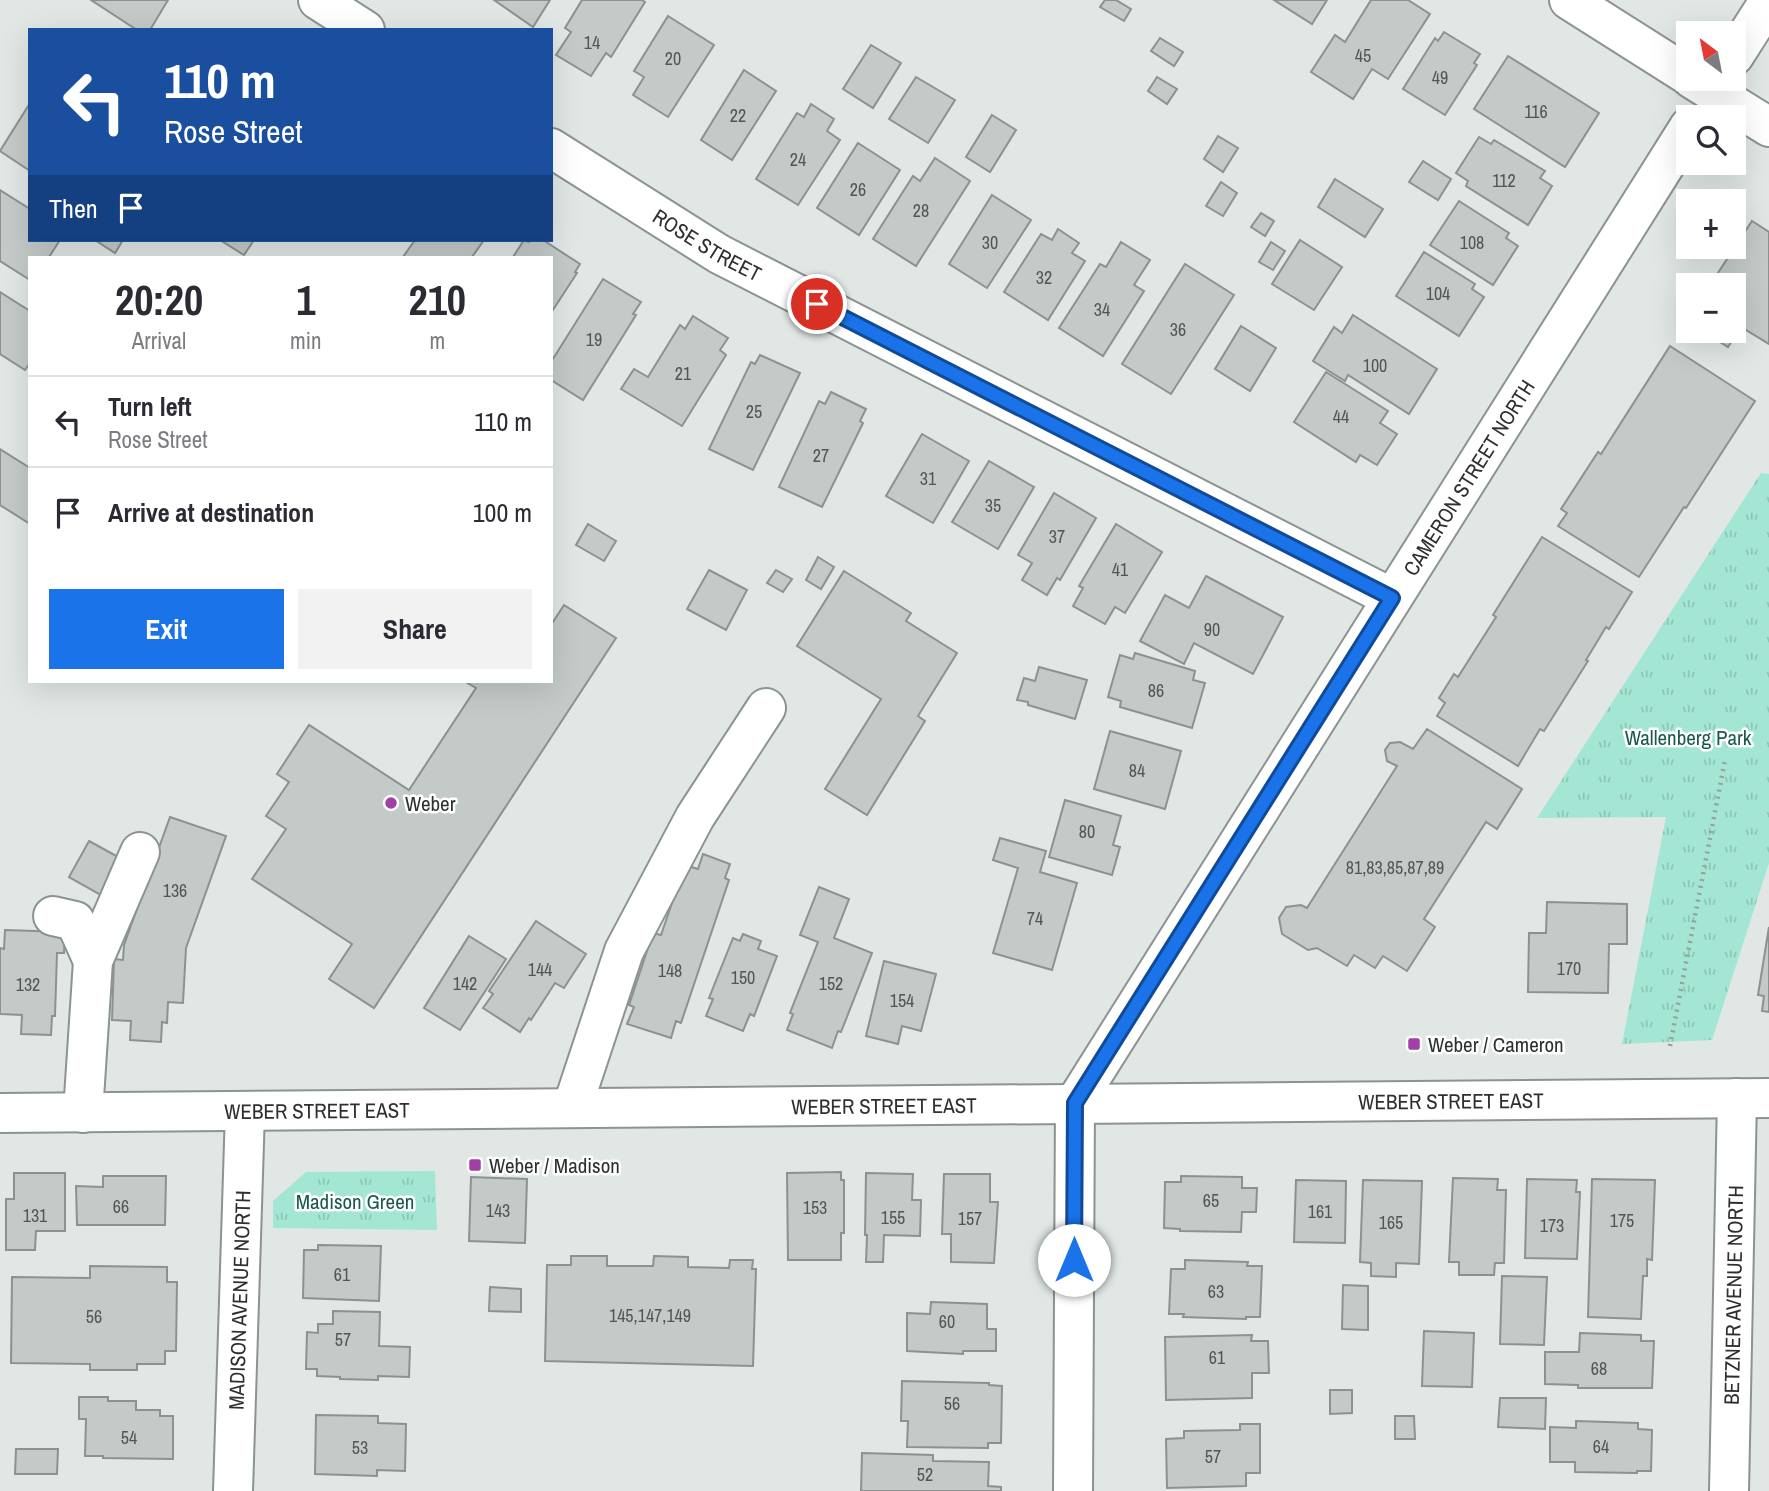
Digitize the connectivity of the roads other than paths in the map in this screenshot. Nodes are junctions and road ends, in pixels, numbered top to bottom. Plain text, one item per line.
1 (318, 0) edge
2 (1569, 0) edge
3 (1769, 1) edge
4 (362, 28) edge
5 (1746, 37) edge
6 (1676, 71) edge
7 (1707, 91) edge
8 (1769, 127) edge
9 (1676, 148) edge
10 (553, 149) edge
11 (1392, 598) junction
12 (766, 708) dead end
13 (140, 852) dead end
14 (53, 916) dead end
15 (93, 961) junction
16 (1753, 1098) edge
17 (1075, 1103) junction
18 (572, 1108) junction
19 (245, 1111) junction
20 (83, 1112) junction
21 (0, 1113) edge
22 (233, 1491) edge
23 (1073, 1491) edge
24 (1728, 1491) edge

1 - 4 street
2 - 6 street
3 - 5 street
7 - 8 street
9 - 11 street, CAMERON STREET NORTH
10 - 11 street, ROSE STREET
11 - 17 street, CAMERON STREET NORTH
12 - 18 street
13 - 15 street
14 - 15 street
15 - 20 street
16 - 17 street, WEBER STREET EAST
16 - 24 street, BETZNER AVENUE NORTH
17 - 18 street, WEBER STREET EAST
17 - 23 street
18 - 19 street, WEBER STREET EAST
19 - 20 street, WEBER STREET EAST
19 - 22 street, MADISON AVENUE NORTH
20 - 21 street, WEBER STREET EAST

